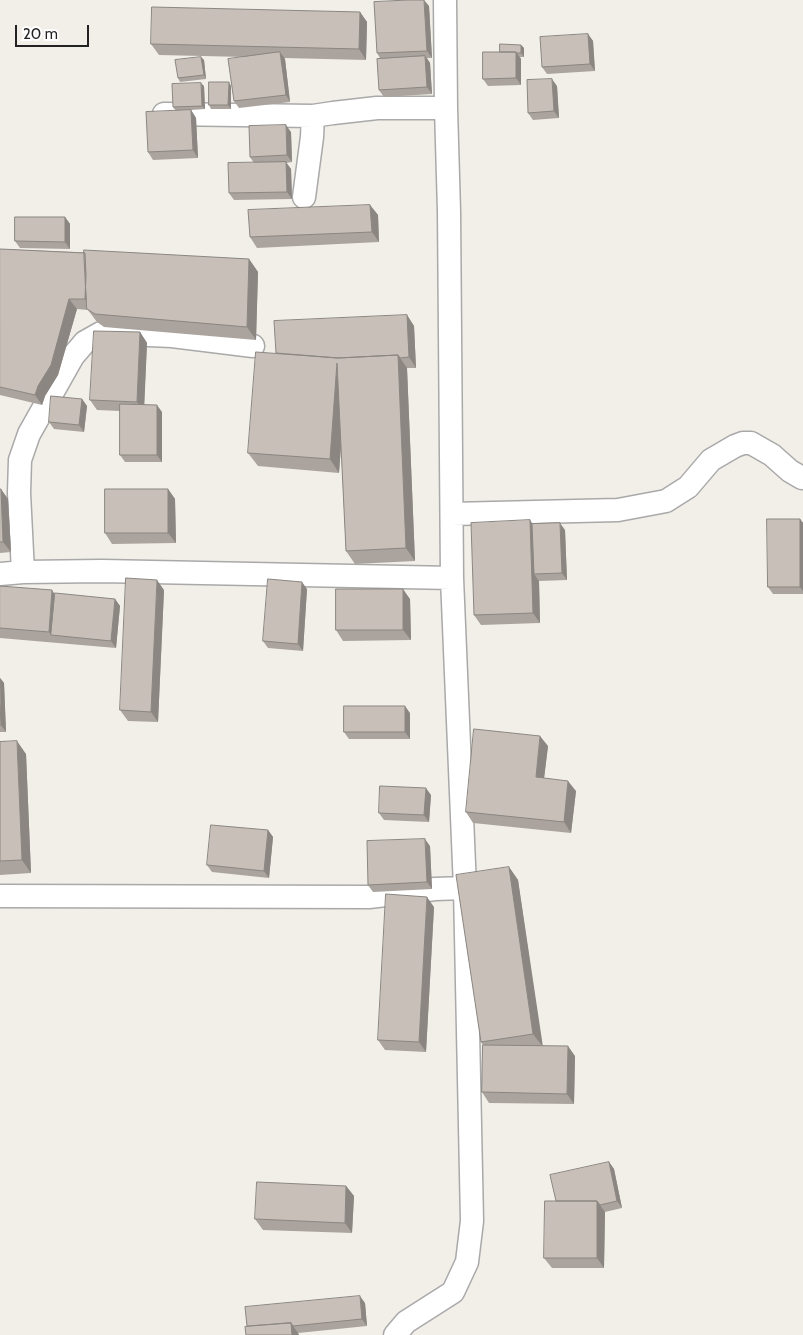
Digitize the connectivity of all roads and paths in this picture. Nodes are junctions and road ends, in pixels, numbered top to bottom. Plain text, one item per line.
1 (445, 0) edge
2 (446, 108) junction
3 (152, 113) edge
4 (313, 116) junction
5 (304, 197) dead end
6 (253, 346) dead end
7 (802, 478) edge
8 (452, 514) junction
9 (23, 572) junction
10 (0, 574) edge
11 (452, 578) junction
12 (465, 888) junction
13 (0, 896) edge
14 (395, 1335) edge

1 - 2 street
2 - 4 street
2 - 8 street
3 - 4 street
4 - 5 street
6 - 9 street
7 - 8 street
8 - 11 street
9 - 10 street
9 - 11 street
11 - 12 street
12 - 13 street
12 - 14 street

